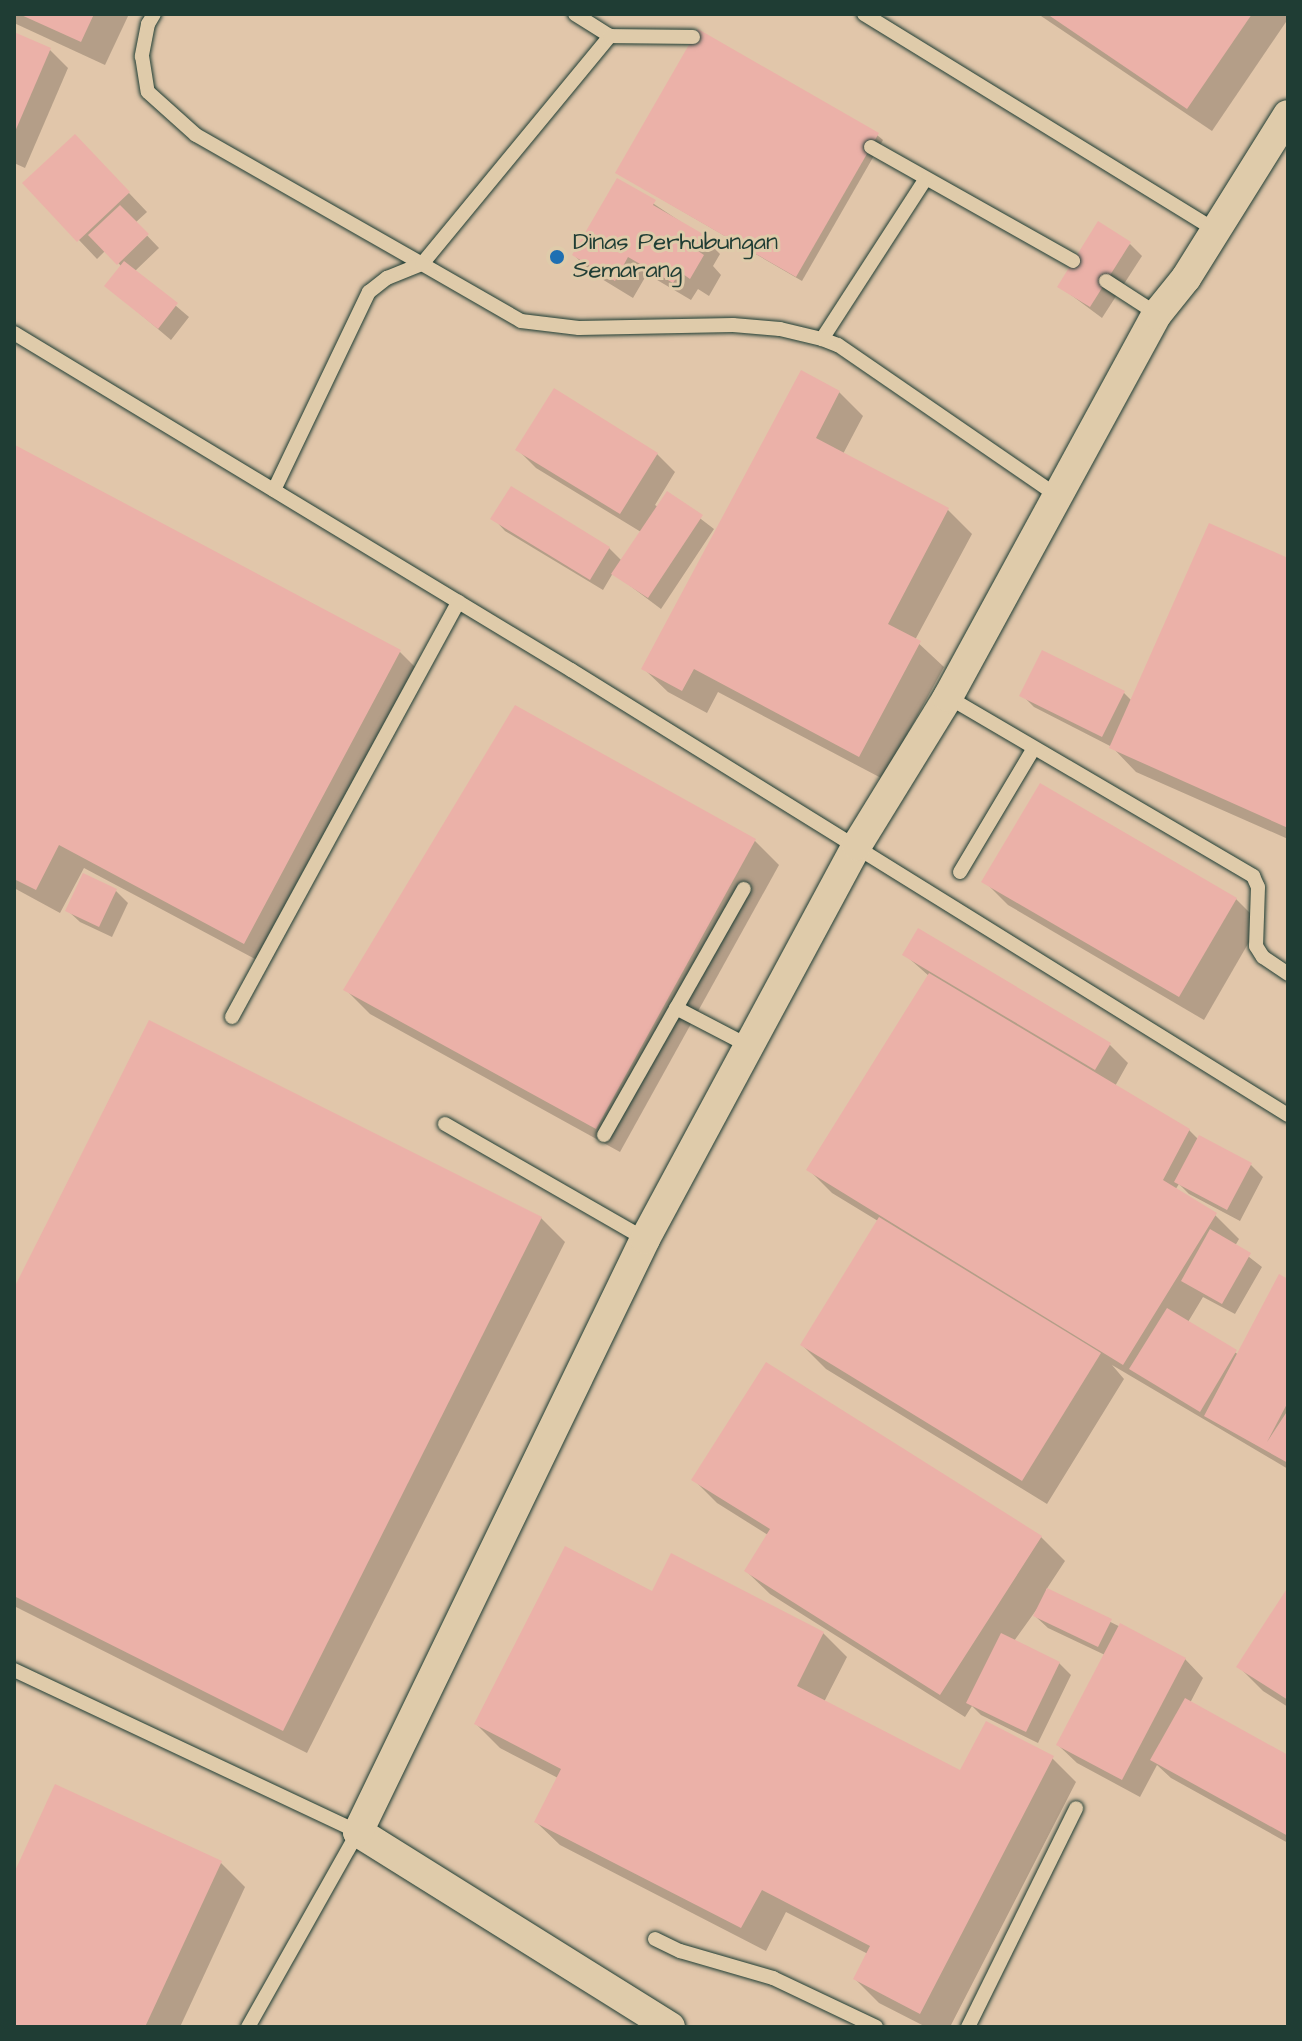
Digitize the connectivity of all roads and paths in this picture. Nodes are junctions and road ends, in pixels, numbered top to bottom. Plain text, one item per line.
1 (154, 14) edge
2 (575, 14) edge
3 (864, 14) edge
4 (610, 36) junction
5 (693, 37) dead end
6 (1288, 115) edge
7 (871, 147) dead end
8 (925, 180) junction
9 (1215, 230) junction
10 (1073, 261) dead end
11 (422, 264) junction
12 (1106, 281) dead end
13 (1157, 314) junction
14 (14, 333) edge
15 (822, 339) junction
16 (274, 490) junction
17 (1059, 496) junction
18 (458, 602) junction
19 (948, 697) junction
20 (1034, 748) junction
21 (857, 845) junction
22 (960, 872) dead end
23 (744, 889) dead end
24 (1288, 974) edge
25 (676, 1008) junction
26 (232, 1017) dead end
27 (749, 1046) junction
28 (1288, 1115) edge
29 (445, 1124) dead end
30 (604, 1135) dead end
31 (645, 1239) junction
32 (14, 1670) edge
33 (1076, 1808) dead end
34 (358, 1832) junction
35 (655, 1939) dead end
36 (248, 2027) edge
37 (670, 2027) edge
38 (876, 2027) edge
39 (968, 2027) edge

1 - 11 lane
2 - 4 lane
3 - 9 lane
4 - 5 lane
4 - 11 lane
6 - 9 street
7 - 8 lane
8 - 10 lane
8 - 15 lane
9 - 13 street
11 - 15 lane
11 - 16 lane
12 - 13 lane
13 - 17 street
14 - 16 lane
15 - 17 lane
16 - 18 lane
17 - 19 street
18 - 21 lane
18 - 26 lane
19 - 20 lane
19 - 21 street
20 - 22 lane
20 - 24 lane
21 - 27 street
21 - 28 lane
23 - 25 lane
25 - 27 lane
25 - 30 lane
27 - 31 street
29 - 31 lane
31 - 34 street
32 - 34 lane
33 - 39 lane
34 - 36 lane
34 - 37 street
35 - 38 lane

